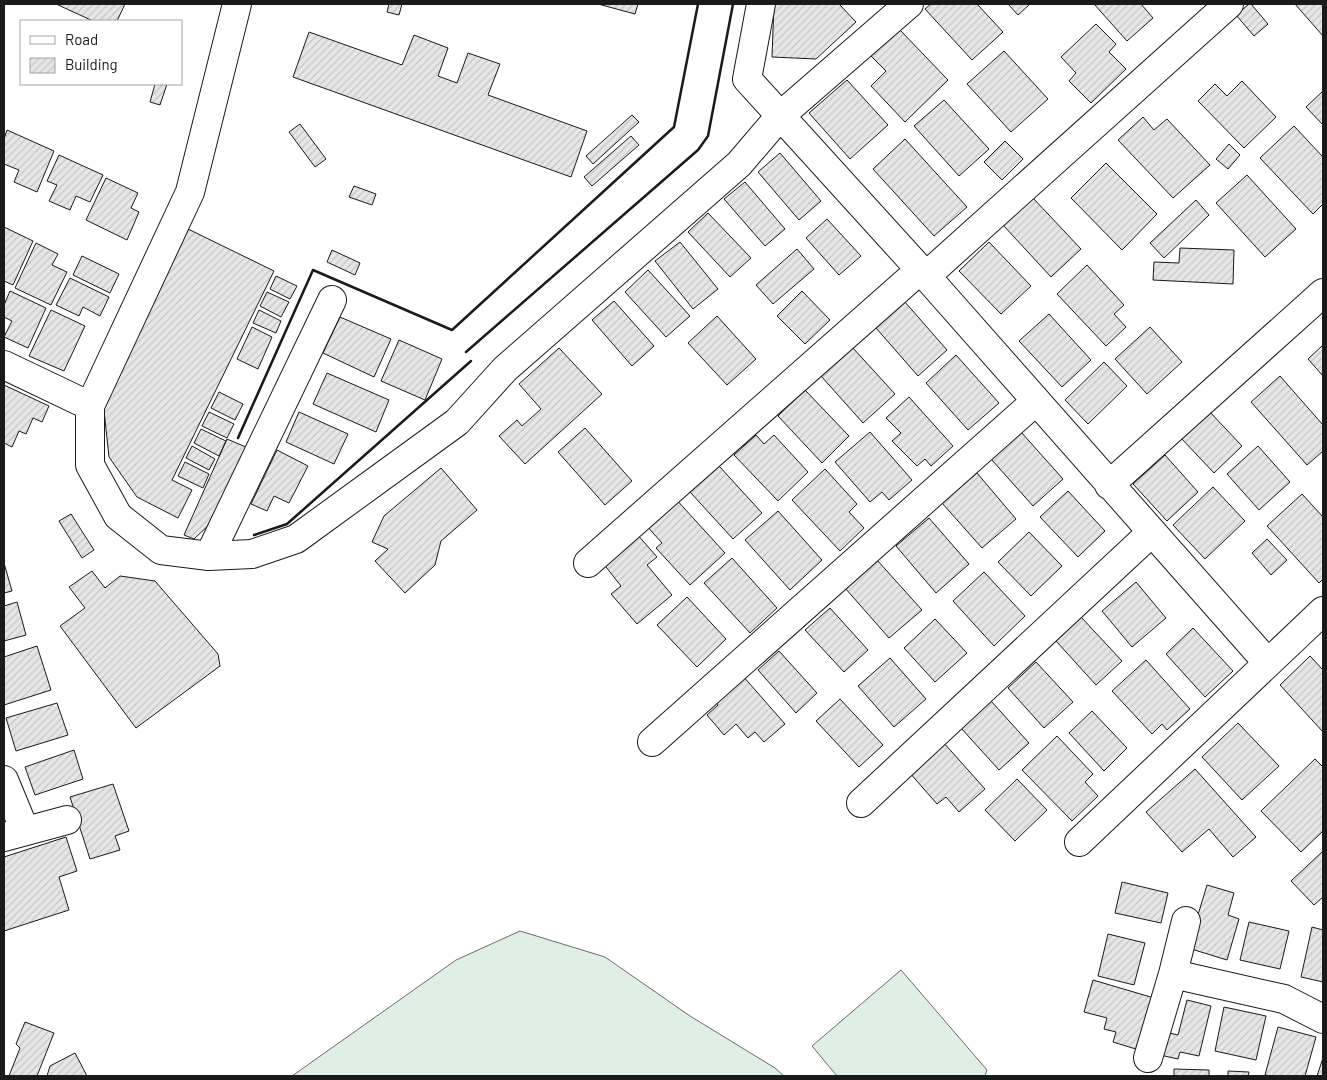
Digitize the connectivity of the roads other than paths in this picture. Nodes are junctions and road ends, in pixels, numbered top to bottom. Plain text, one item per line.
1 (237, 4) edge
2 (761, 4) edge
3 (909, 4) edge
4 (1229, 4) edge
5 (780, 116) junction
6 (923, 273) junction
7 (1323, 293) edge
8 (332, 300) dead end
9 (4, 365) edge
10 (1036, 401) junction
11 (90, 406) junction
12 (1110, 485) junction
13 (1152, 532) junction
14 (209, 556) junction
15 (588, 563) dead end
16 (1323, 611) edge
17 (1267, 662) junction
18 (652, 742) dead end
19 (4, 780) edge
20 (861, 803) dead end
21 (68, 820) dead end
22 (14, 834) edge
23 (1080, 842) dead end
24 (1186, 921) dead end
25 (1173, 974) junction
26 (1323, 1019) edge
27 (1148, 1058) dead end

1 - 11 street
2 - 5 street
3 - 5 street
4 - 6 street
5 - 6 street
5 - 14 street
6 - 10 street
6 - 15 street
7 - 12 street
8 - 14 street
9 - 11 street
10 - 12 street
10 - 18 street
11 - 14 street
12 - 13 street
13 - 17 street
13 - 20 street
16 - 17 street
17 - 23 street
19 - 22 street
21 - 22 street
24 - 25 street
25 - 26 street
25 - 27 street

